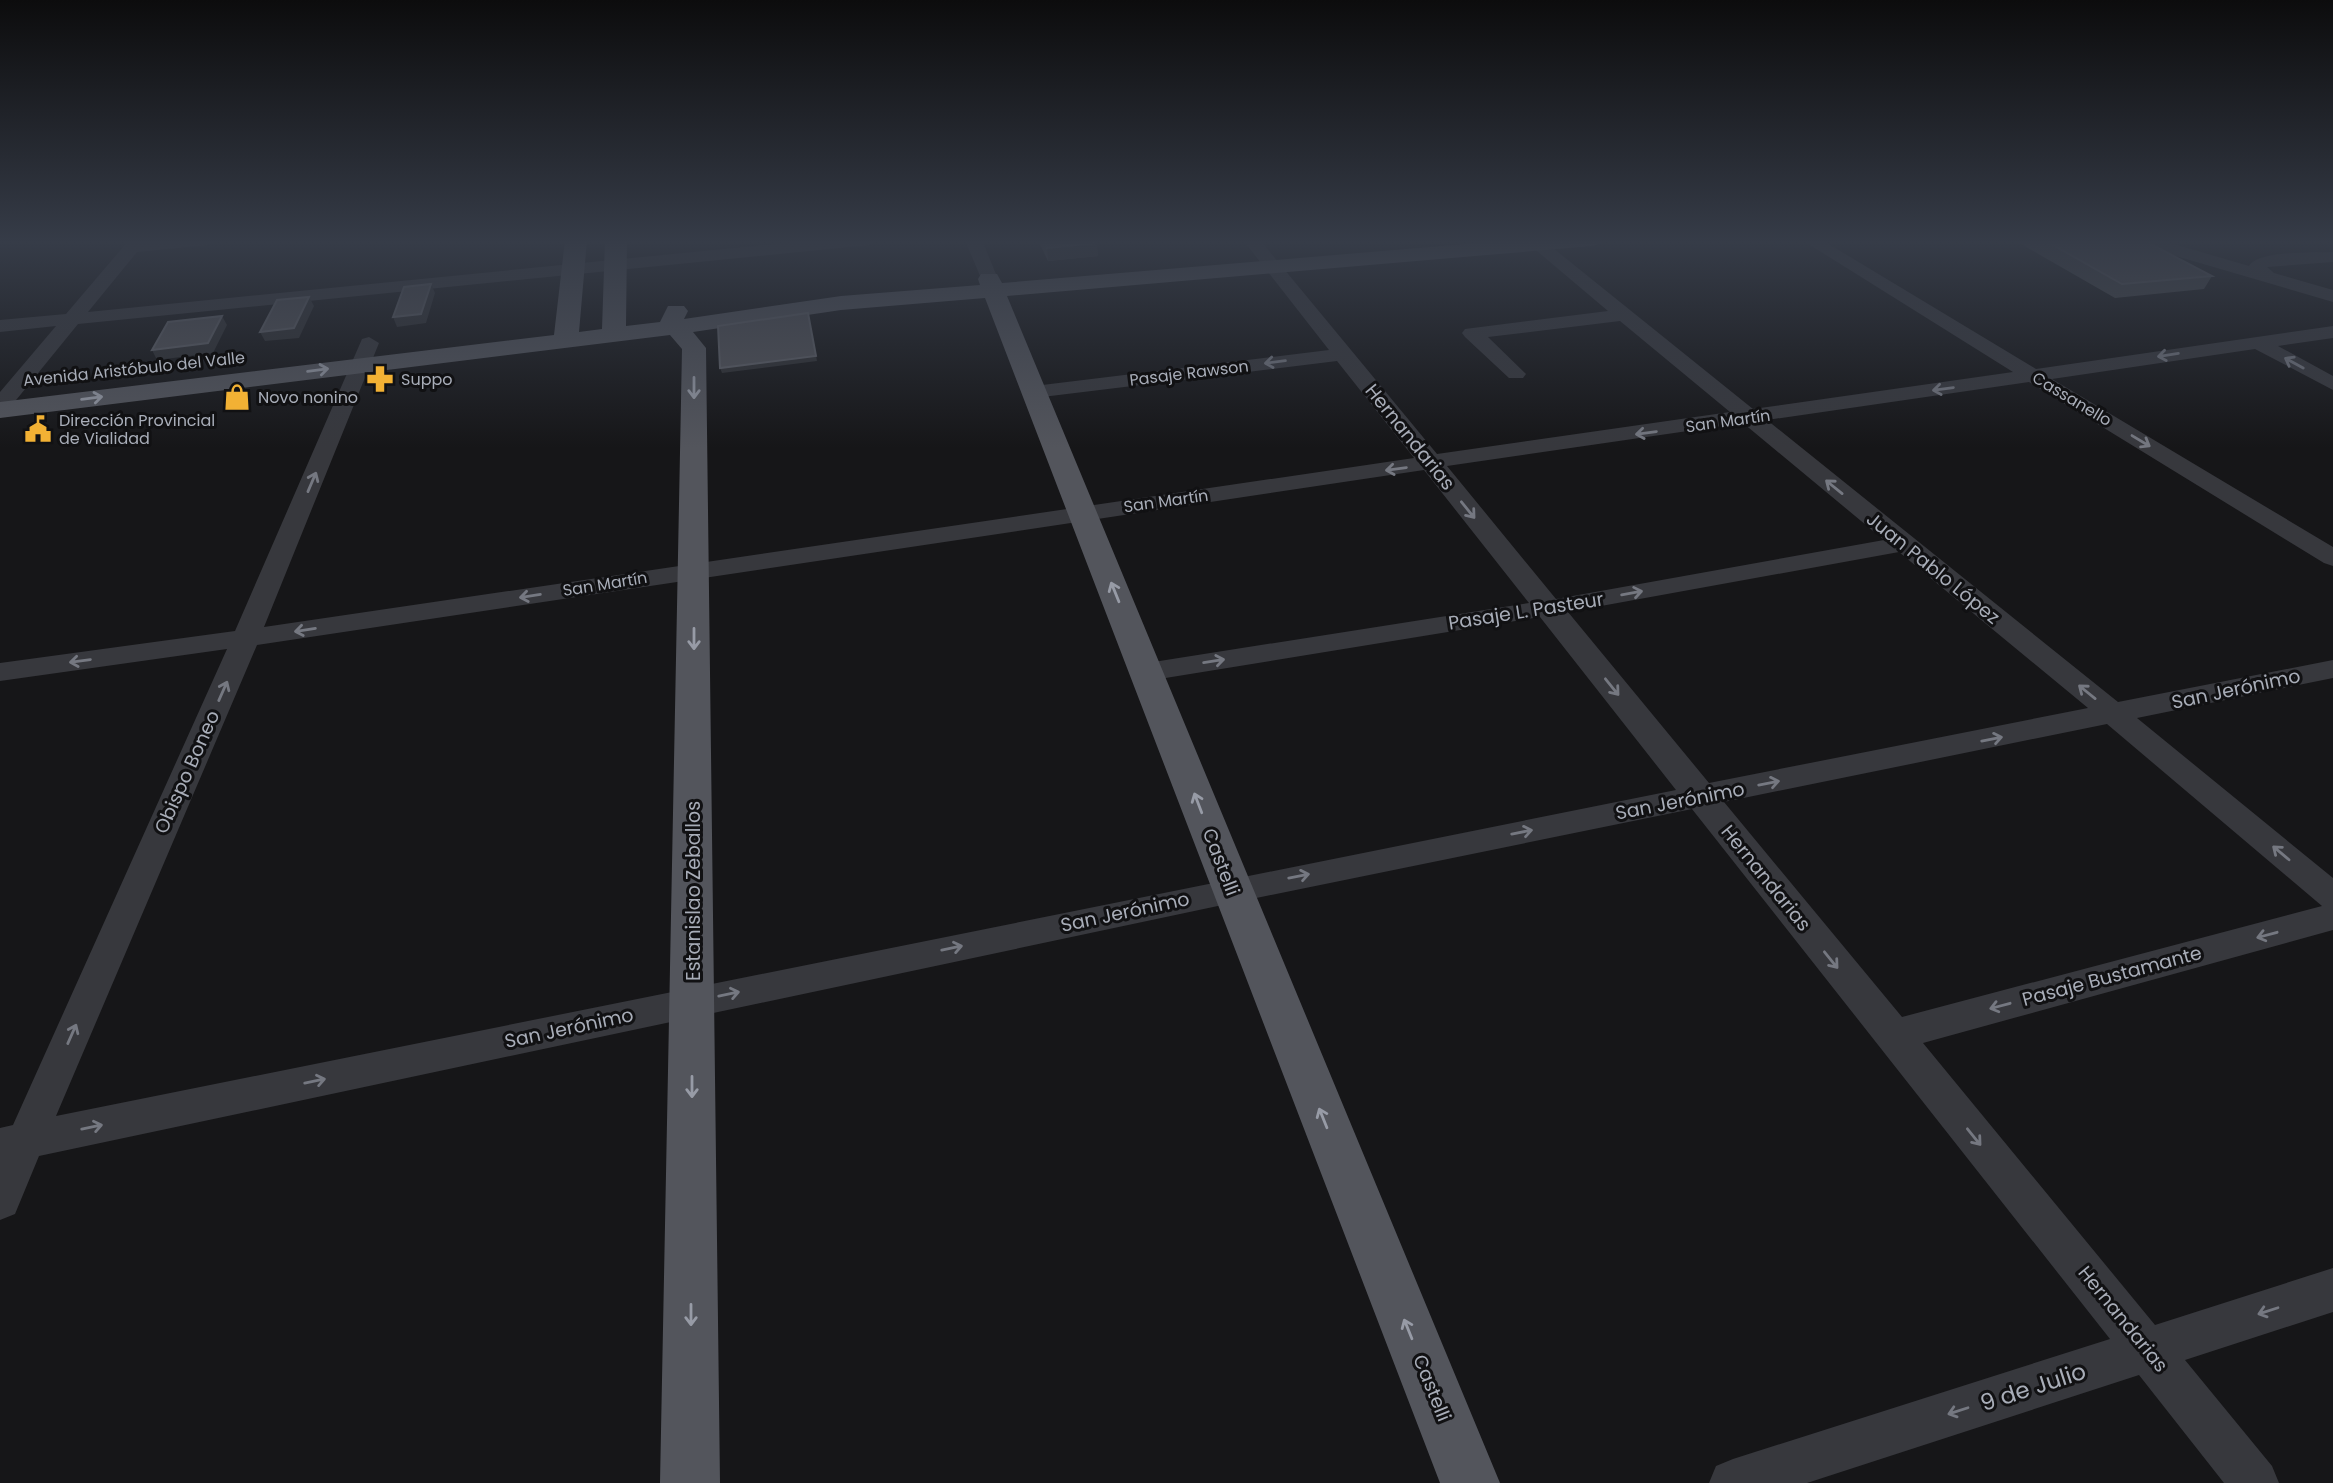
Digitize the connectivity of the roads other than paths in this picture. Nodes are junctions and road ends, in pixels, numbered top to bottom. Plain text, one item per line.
1 (79, 309) edge
2 (171, 309) edge
3 (569, 309) edge
4 (615, 309) edge
5 (778, 309) edge
6 (1001, 309) edge
7 (1306, 309) edge
8 (1616, 309) edge
9 (1923, 309) edge
10 (1624, 316) junction
11 (71, 319) junction
12 (676, 319) junction
13 (614, 325) junction
14 (0, 326) edge
15 (567, 330) junction
16 (2333, 332) edge
17 (2256, 342) junction
18 (365, 353) junction
19 (1343, 354) junction
20 (195, 362) edge
21 (1516, 374) dead end
22 (2033, 376) junction
23 (47, 379) dead end
24 (10, 383) edge
25 (2333, 384) edge
26 (1034, 392) junction
27 (0, 407) edge
28 (1748, 418) junction
29 (1431, 464) junction
30 (1083, 512) junction
31 (1903, 544) junction
32 (2333, 558) edge
33 (695, 571) junction
34 (1548, 608) junction
35 (246, 638) junction
36 (2333, 669) edge
37 (0, 672) edge
38 (1147, 672) junction
39 (2115, 715) junction
40 (1701, 797) junction
41 (1232, 890) junction
42 (2333, 897) edge
43 (2333, 917) edge
44 (693, 1002) junction
45 (1891, 1036) junction
46 (13, 1144) edge
47 (0, 1200) edge
48 (2333, 1290) edge
49 (2148, 1350) junction
50 (690, 1483) edge
51 (1470, 1483) edge
52 (1733, 1483) edge
53 (2255, 1483) edge

1 - 11 street
2 - 11 street
3 - 15 main road
4 - 13 main road
5 - 12 main road, Avenida Aristóbulo del Valle
6 - 26 main road, Castelli
7 - 19 street, Hernandarias
8 - 10 street, Juan Pablo López
9 - 22 street, Cassanello
10 - 21 street
10 - 28 street, Juan Pablo López
11 - 14 street
11 - 24 street
12 - 13 main road, Avenida Aristóbulo del Valle
12 -> 33 main road, Estanislao Zeballos
13 - 15 main road, Avenida Aristóbulo del Valle
15 - 18 main road, Avenida Aristóbulo del Valle
16 - 17 street, San Martín
17 -> 22 street, San Martín
25 -> 17 street
18 - 20 main road, Avenida Aristóbulo del Valle
27 -> 18 main road, Avenida Aristóbulo del Valle
35 -> 18 street, Obispo Boneo
19 -> 26 street, Pasaje Rawson
19 - 29 street, Hernandarias
22 -> 28 street, San Martín
22 -> 32 street, Cassanello
23 - 24 main road, Avenida Aristóbulo del Valle
24 - 27 street
26 - 30 main road, Castelli
28 -> 29 street, San Martín
31 -> 28 street, Juan Pablo López
29 -> 30 street, San Martín
29 -> 34 street, Hernandarias
30 - 33 street, San Martín
38 -> 30 main road, Castelli
34 -> 31 street, Pasaje L. Pasteur
39 -> 31 street, Juan Pablo López
33 -> 35 street, San Martín
33 -> 44 main road, Estanislao Zeballos
38 -> 34 street, Pasaje L. Pasteur
34 -> 40 street, Hernandarias
35 -> 37 street, San Martín
46 -> 35 street, Obispo Boneo
36 - 39 street, San Jerónimo
41 -> 38 main road, Castelli
40 -> 39 street, San Jerónimo
42 -> 39 street, Juan Pablo López
41 -> 40 street, San Jerónimo
40 -> 45 street, Hernandarias
44 -> 41 street, San Jerónimo
51 -> 41 main road, Castelli
43 -> 45 street, Pasaje Bustamante
46 -> 44 street, San Jerónimo
44 -> 50 main road, Estanislao Zeballos
45 -> 49 street, Hernandarias
46 - 47 street, Obispo Boneo
48 -> 49 street, 9 de Julio
49 -> 52 street, 9 de Julio
49 - 53 street, Hernandarias

